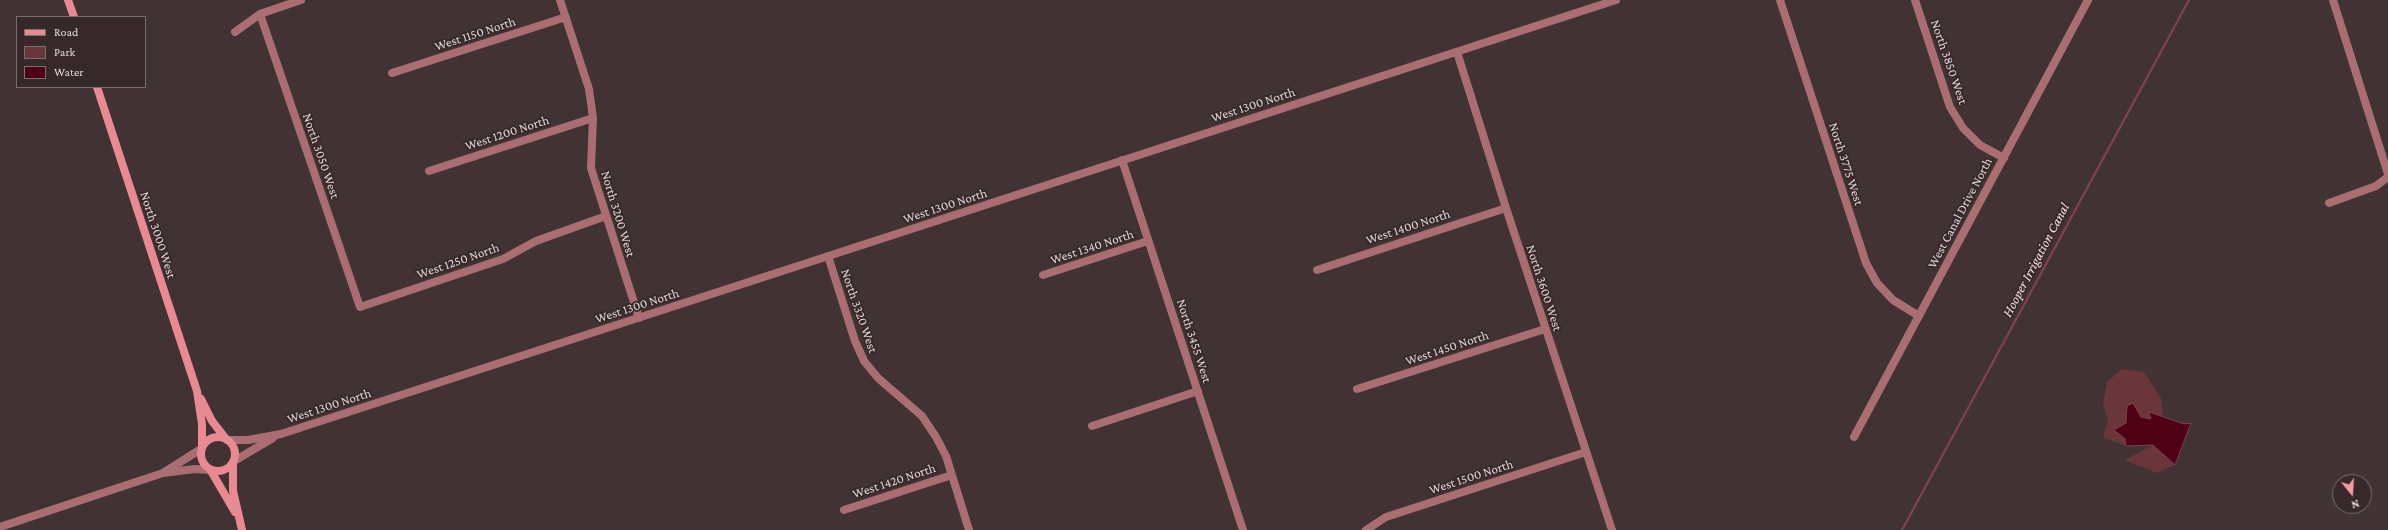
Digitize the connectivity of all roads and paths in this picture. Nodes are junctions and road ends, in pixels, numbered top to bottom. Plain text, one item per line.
1 (68, 0) edge
2 (301, 0) edge
3 (560, 0) edge
4 (1616, 0) edge
5 (1780, 0) edge
6 (1915, 0) edge
7 (2088, 0) edge
8 (2333, 0) edge
9 (260, 14) junction
10 (74, 16) edge
11 (566, 17) junction
12 (235, 32) dead end
13 (1457, 52) junction
14 (392, 73) dead end
15 (97, 88) edge
16 (593, 118) junction
17 (2004, 158) junction
18 (1122, 160) junction
19 (429, 171) dead end
20 (2388, 175) edge
21 (2329, 203) dead end
22 (1506, 208) junction
23 (606, 216) junction
24 (1148, 241) junction
25 (828, 256) junction
26 (1317, 270) dead end
27 (1043, 275) dead end
28 (360, 307) joint
29 (1919, 316) junction
30 (639, 318) junction
31 (1545, 329) junction
32 (1357, 389) dead end
33 (1198, 391) junction
34 (197, 392) junction
35 (1092, 426) dead end
36 (281, 434) junction
37 (1854, 437) dead end
38 (226, 439) junction
39 (201, 448) junction
40 (1586, 452) junction
41 (233, 462) junction
42 (210, 470) junction
43 (163, 473) junction
44 (952, 475) junction
45 (844, 510) dead end
46 (238, 518) junction
47 (3, 528) edge
48 (242, 530) edge
49 (969, 530) edge
50 (1243, 530) edge
51 (1366, 530) edge
52 (1612, 530) edge

1 - 10 main road
2 - 9 street
3 - 11 street, North 3200 West
4 - 13 street, West 1300 North
5 - 29 street, North 3775 West
6 - 17 street, North 3850 West
7 - 17 street, West Canal Drive North
8 - 20 street
9 - 12 street
9 - 28 street, North 3050 West
11 - 14 street, West 1150 North
11 - 16 street, North 3200 West
13 - 18 street, West 1300 North
13 - 22 street, North 3600 West
15 - 34 main road, North 3000 West
16 - 19 street, West 1200 North
16 - 23 street, North 3200 West
17 - 29 street, West Canal Drive North
18 - 24 street, North 3455 West
18 - 25 street, West 1300 North
20 - 21 street
22 - 26 street, West 1400 North
22 - 31 street, North 3600 West
23 - 28 street, West 1250 North
23 - 30 street, North 3200 West
24 - 27 street, West 1340 North
24 - 33 street, North 3455 West
25 - 30 street, West 1300 North
25 - 44 street, North 3320 West
29 - 37 street, West Canal Drive North
30 - 36 street, West 1300 North
31 - 32 street, West 1450 North
31 - 40 street, North 3600 West
33 - 35 street
33 - 50 street, North 3455 West
34 - 38 main road, North 3000 West
34 - 39 main road, North 3000 West
36 - 38 street, West 1300 North
36 - 41 street, West 1300 North
38 - 39 main road
38 - 41 main road
39 - 42 main road
39 - 43 street
40 - 51 street, West 1500 North
40 - 52 street, North 3600 West
41 - 42 main road
41 - 46 main road
42 - 43 street
42 - 46 main road
43 - 47 street
44 - 45 street, West 1420 North
44 - 49 street, North 3320 West
46 - 48 main road

